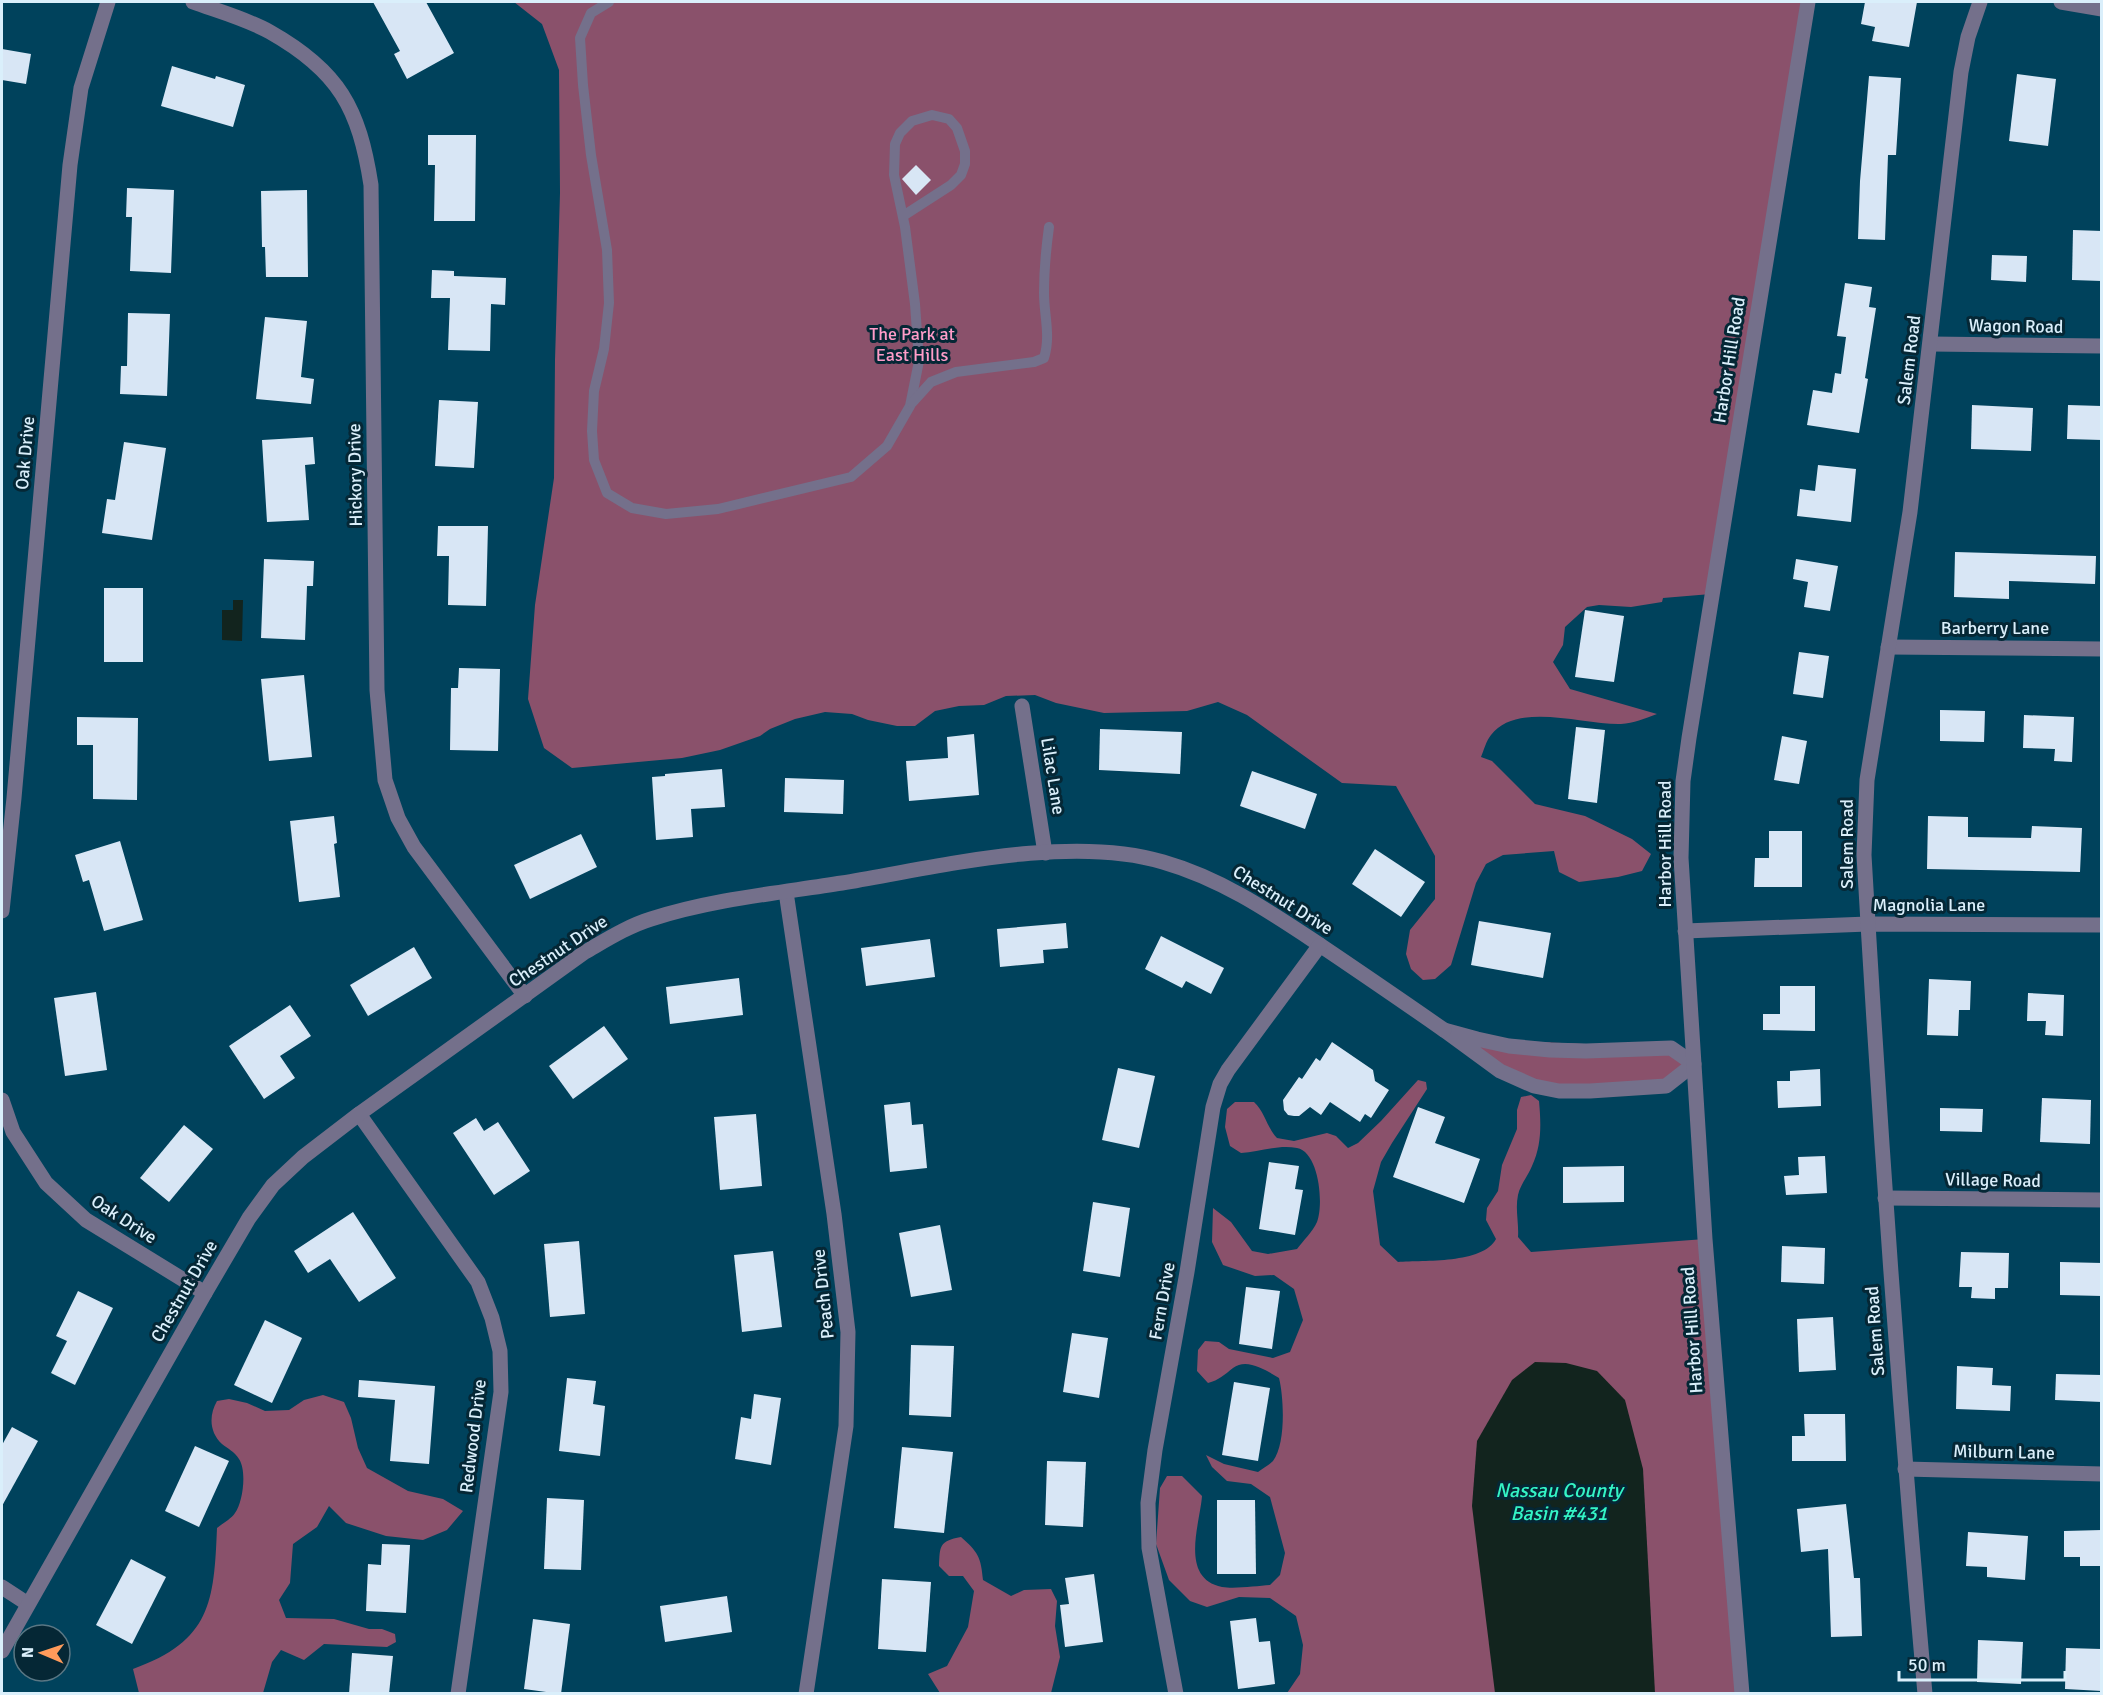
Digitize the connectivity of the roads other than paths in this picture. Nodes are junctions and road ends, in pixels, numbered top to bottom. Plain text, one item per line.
1 (108, 2) edge
2 (193, 2) edge
3 (609, 2) edge
4 (1808, 2) edge
5 (1980, 2) edge
6 (2061, 2) edge
7 (2102, 9) edge
8 (903, 216) junction
9 (1048, 226) dead end
10 (1931, 344) junction
11 (2102, 346) edge
12 (910, 406) junction
13 (1888, 647) junction
14 (2102, 649) edge
15 (1022, 706) dead end
16 (1045, 853) junction
17 (786, 892) junction
18 (2, 911) edge
19 (1868, 924) junction
20 (2102, 925) edge
21 (1685, 931) junction
22 (1320, 945) junction
23 (525, 996) junction
24 (1444, 1029) junction
25 (1694, 1064) junction
26 (2, 1100) edge
27 (359, 1114) junction
28 (1885, 1198) junction
29 (2102, 1200) edge
30 (205, 1293) junction
31 (1905, 1469) junction
32 (2102, 1474) edge
33 (2, 1587) edge
34 (28, 1604) junction
35 (2, 1651) edge
36 (458, 1694) edge
37 (806, 1694) edge
38 (1176, 1694) edge
39 (1742, 1694) edge
40 (1925, 1694) edge

1 - 18 street, Oak Drive
2 - 23 street, Hickory Drive
3 - 12 lane
4 - 21 street, Harbor Hill Road
5 - 10 street, Salem Road
6 - 7 street
8 - 8 lane
8 - 12 lane
9 - 12 lane
10 - 11 street, Wagon Road
10 - 13 street, Salem Road
13 - 14 street, Barberry Lane
13 - 19 street, Salem Road
15 - 16 street, Lilac Lane
16 - 17 street, Chestnut Drive
16 - 22 street, Chestnut Drive
17 - 23 street, Chestnut Drive
17 - 37 street, Peach Drive
19 - 20 street, Magnolia Lane
19 - 21 street, Magnolia Lane
19 - 28 street, Salem Road
21 - 25 street, Harbor Hill Road
22 - 24 street, Chestnut Drive
22 - 38 street, Fern Drive
23 - 27 street, Chestnut Drive
24 - 25 street, Chestnut Drive
24 - 25 street, Chestnut Drive
25 - 39 street, Harbor Hill Road
26 - 30 street, Oak Drive
27 - 30 street, Chestnut Drive
27 - 36 street, Redwood Drive
28 - 29 street, Village Road
28 - 31 street, Salem Road
30 - 34 street, Chestnut Drive
31 - 32 street, Milburn Lane
31 - 40 street, Salem Road
33 - 34 street
34 - 35 street, Chestnut Drive

